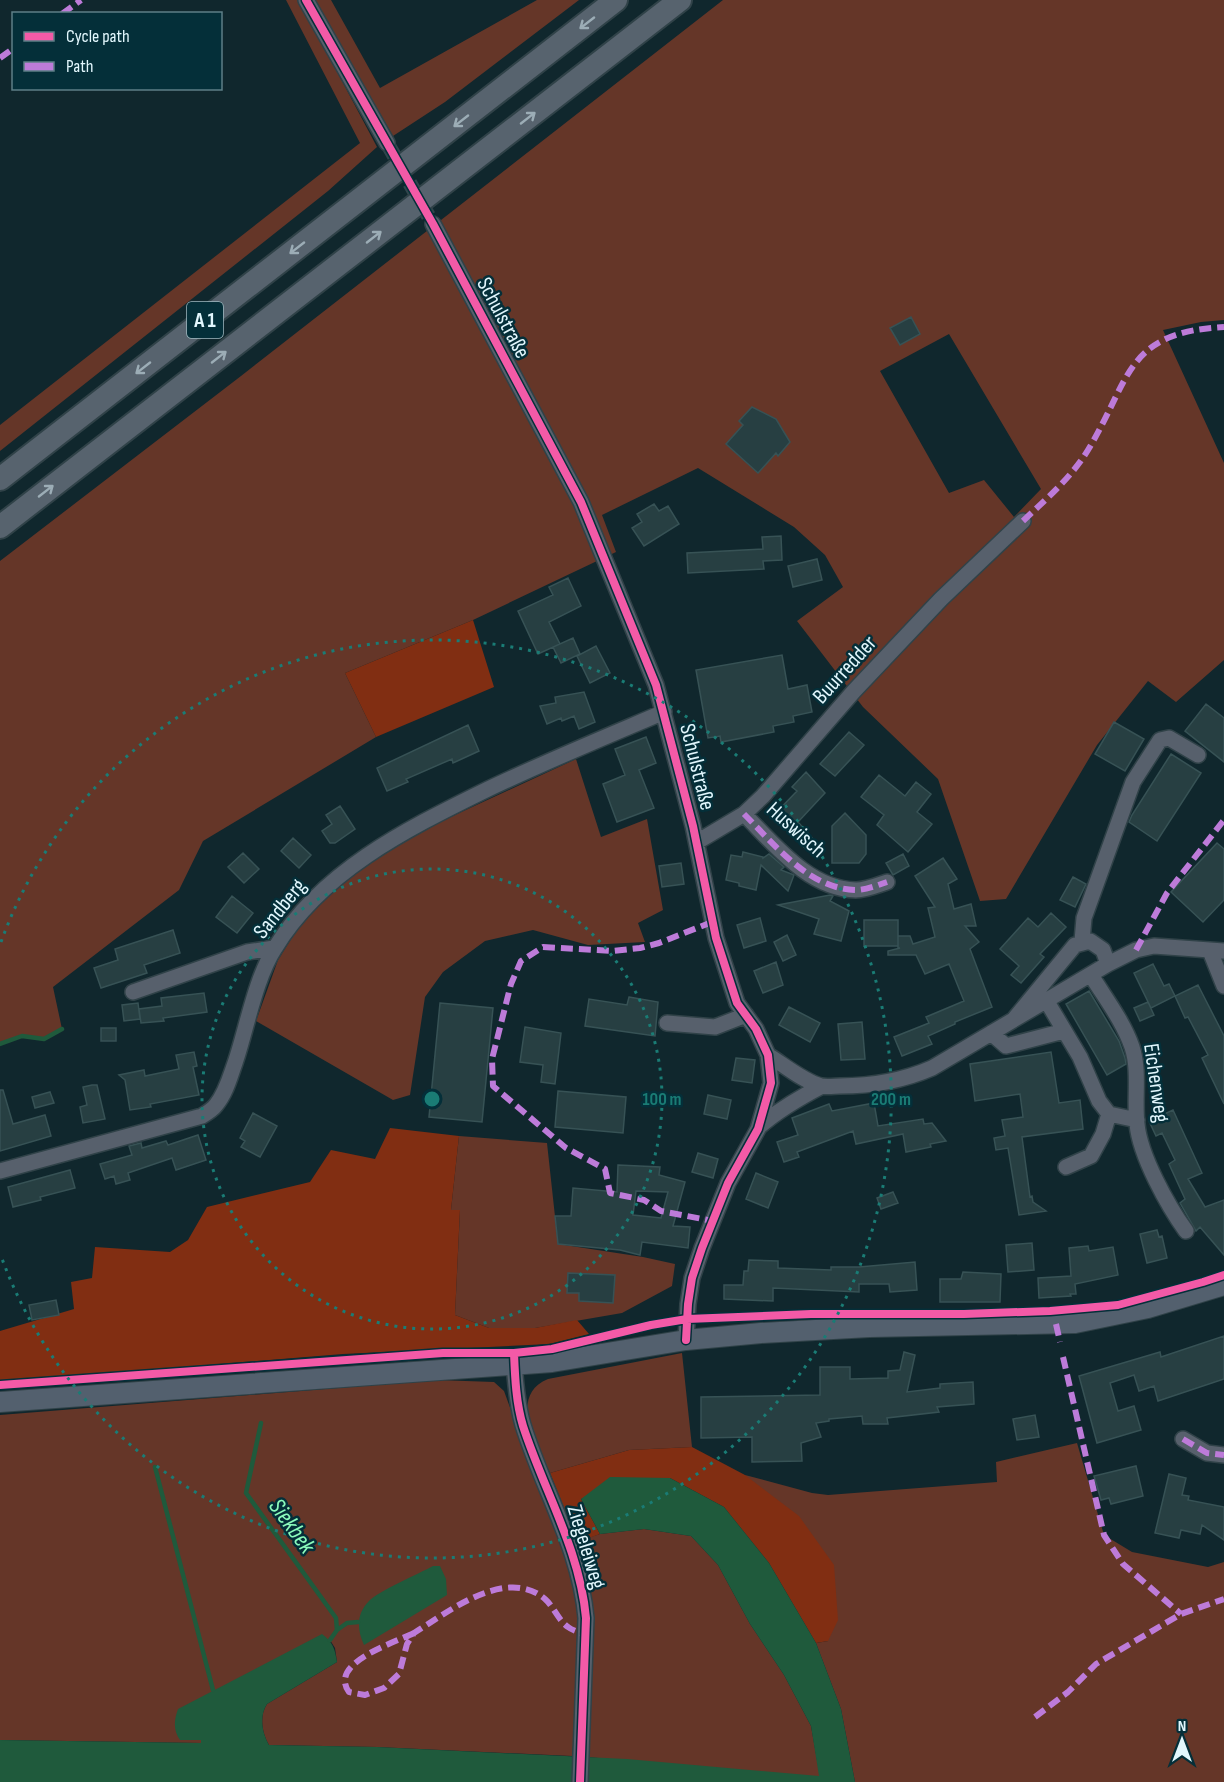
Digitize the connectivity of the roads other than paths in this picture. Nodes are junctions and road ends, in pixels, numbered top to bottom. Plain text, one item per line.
1 (306, 0) edge
2 (616, 0) edge
3 (680, 0) edge
4 (387, 143) tunnel mouth
5 (433, 224) tunnel mouth
6 (0, 479) edge
7 (1023, 521) dead end
8 (0, 527) edge
9 (664, 712) junction
10 (1198, 755) dead end
11 (744, 814) junction
12 (697, 842) junction
13 (887, 882) dead end
14 (1082, 941) junction
15 (274, 948) junction
16 (1217, 951) edge
17 (1108, 964) junction
18 (1091, 975) junction
19 (1224, 986) edge
20 (133, 992) dead end
21 (1046, 1000) junction
22 (746, 1015) junction
23 (1015, 1018) junction
24 (667, 1023) dead end
25 (1064, 1031) junction
26 (991, 1033) junction
27 (768, 1055) junction
28 (822, 1086) junction
29 (1109, 1114) junction
30 (1137, 1120) junction
31 (758, 1129) junction
32 (1066, 1167) dead end
33 (0, 1171) edge
34 (1186, 1231) dead end
35 (1224, 1285) edge
36 (686, 1340) junction
37 (514, 1365) junction
38 (0, 1402) edge
39 (1183, 1439) dead end
40 (1224, 1455) edge
41 (580, 1782) edge

1 - 4 street
2 -> 6 highway, A 1
8 -> 3 highway, A 1
5 - 9 street, Schulstraße
7 - 11 street, Buurredder
9 - 12 street, Schulstraße
9 - 15 street, Sandberg
10 - 14 street
11 - 12 street, Buurredder
11 - 13 street, Huswisch
12 - 22 street, Schulstraße
14 - 17 street
14 - 23 street
15 - 20 street
15 - 33 street, Sandberg
16 - 17 street
16 - 19 street
17 - 18 street
18 - 21 street
18 - 30 street, Eichenweg
21 - 23 street
21 - 25 street
22 - 24 street
22 - 27 street, Schulstraße
23 - 26 street
25 - 26 street
25 - 29 street
26 - 28 street
27 - 28 street
27 - 31 street, Schulstraße
28 - 31 street
29 - 30 street
29 - 32 street
30 - 34 street, Eichenweg
31 - 36 street, Schulstraße
35 - 36 main road
36 - 37 main road
37 - 38 main road
37 - 41 street, Ziegeleiweg
39 - 40 street

